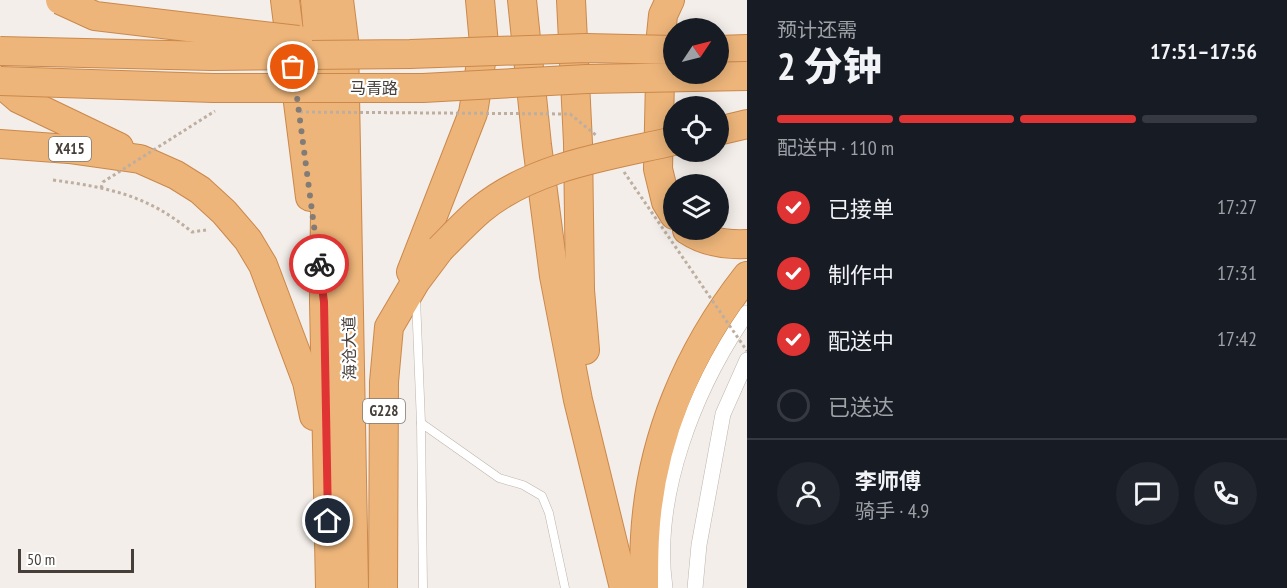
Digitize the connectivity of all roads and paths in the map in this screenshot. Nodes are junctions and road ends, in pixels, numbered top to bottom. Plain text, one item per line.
1 (60, 0) edge
2 (285, 0) edge
3 (315, 0) edge
4 (339, 0) edge
5 (480, 0) edge
6 (522, 0) edge
7 (571, 0) edge
8 (670, 0) edge
9 (747, 49) edge
10 (663, 50) edge
11 (729, 50) edge
12 (0, 51) edge
13 (410, 54) junction
14 (747, 76) edge
15 (0, 82) edge
16 (225, 111) dead end
17 (296, 111) dead end
18 (604, 143) dead end
19 (0, 144) edge
20 (663, 144) edge
21 (151, 164) junction
22 (623, 171) dead end
23 (53, 180) dead end
24 (101, 188) junction
25 (663, 189) edge
26 (206, 230) dead end
27 (709, 240) edge
28 (747, 244) edge
29 (747, 276) edge
30 (416, 281) junction
31 (324, 302) junction
32 (747, 313) edge
33 (389, 327) junction
34 (747, 351) edge
35 (747, 360) edge
36 (422, 423) junction
37 (326, 477) junction
38 (614, 542) junction
39 (330, 588) edge
40 (354, 588) edge
41 (382, 588) edge
42 (423, 588) edge
43 (566, 588) edge
44 (624, 588) edge
45 (644, 588) edge
46 (665, 588) edge
47 (695, 588) edge

1 - 13 highway, bridge
2 - 31 highway
3 - 31 highway, 海沧大道
4 - 40 highway, 海沧大道
5 - 33 highway
6 - 38 highway
7 - 38 highway
8 - 25 highway
9 - 11 highway
10 - 13 highway, 马青路, bridge
12 - 13 highway, 马青路, bridge
14 - 15 highway, 马青路, bridge
15 - 21 highway
16 - 24 path, bridge
17 - 18 path, bridge
19 - 21 highway, X415
20 - 30 highway, G228, bridge
21 - 37 highway
22 - 34 path, bridge
23 - 24 path
24 - 26 path
27 - 28 highway
29 - 45 highway
30 - 33 highway, G228
30 - 36 lane
31 - 37 highway, 海沧大道
32 - 46 street
33 - 41 highway, G228
35 - 47 street
36 - 42 lane
36 - 43 lane
37 - 39 highway, 海沧大道
38 - 44 highway

